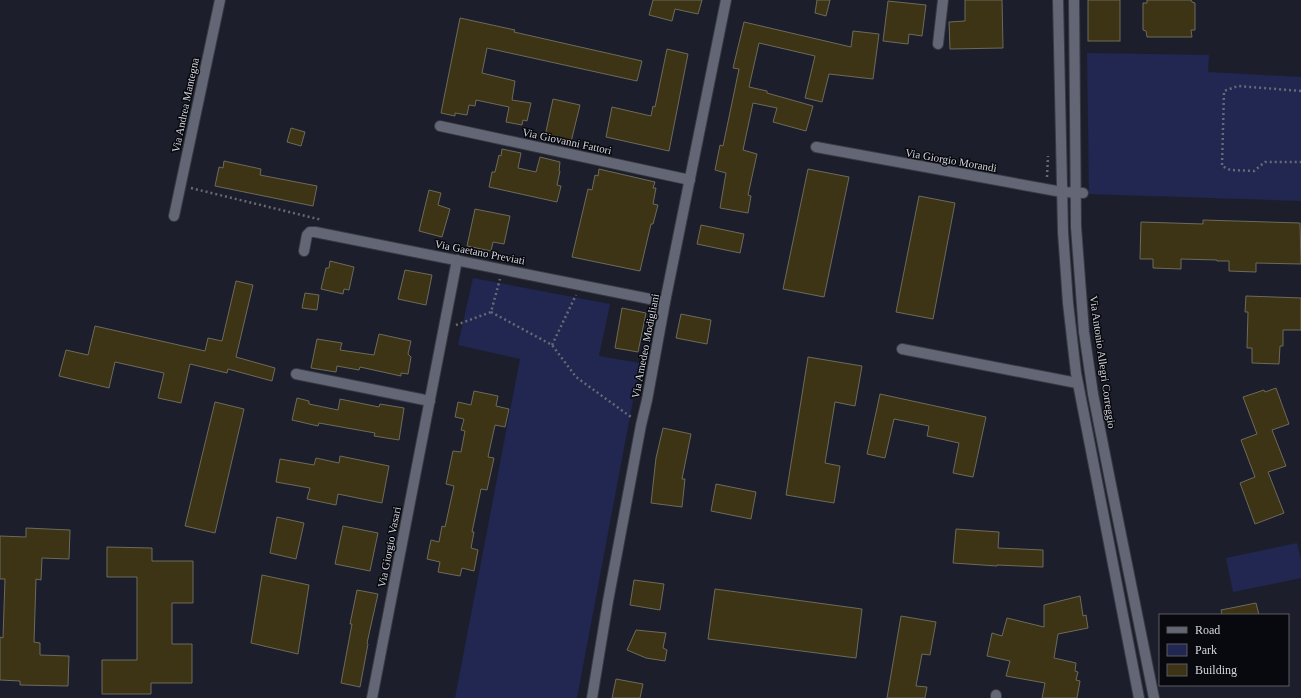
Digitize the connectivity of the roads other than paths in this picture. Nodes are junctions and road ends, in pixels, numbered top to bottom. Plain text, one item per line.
1 (220, 0) edge
2 (726, 0) edge
3 (943, 0) edge
4 (1058, 0) edge
5 (1074, 0) edge
6 (938, 44) dead end
7 (440, 126) dead end
8 (816, 147) dead end
9 (690, 180) junction
10 (1062, 192) junction
11 (1079, 193) junction
12 (174, 216) dead end
13 (304, 251) dead end
14 (457, 260) junction
15 (665, 302) junction
16 (902, 349) dead end
17 (296, 374) dead end
18 (1077, 383) junction
19 (430, 401) junction
20 (372, 698) edge
21 (592, 698) edge
22 (1139, 698) edge
23 (1154, 698) edge

1 - 12 street, Via Andrea Mantegna
2 - 9 street, Via Amedeo Modigliani
3 - 6 street
4 - 10 street
5 - 11 street, Via Antonio Allegri Correggio
7 - 9 street, Via Giovanni Fattori
8 - 10 street, Via Giorgio Morandi
9 - 15 street, Via Amedeo Modigliani
10 - 11 street, Via Giorgio Morandi
10 - 18 street
11 - 23 street, Via Antonio Allegri Correggio
13 - 14 street, Via Gaetano Previati
14 - 15 street, Via Gaetano Previati
14 - 19 street, Via Giorgio Vasari
15 - 21 street, Via Amedeo Modigliani
16 - 18 street
17 - 19 street
18 - 22 street
19 - 20 street, Via Giorgio Vasari

